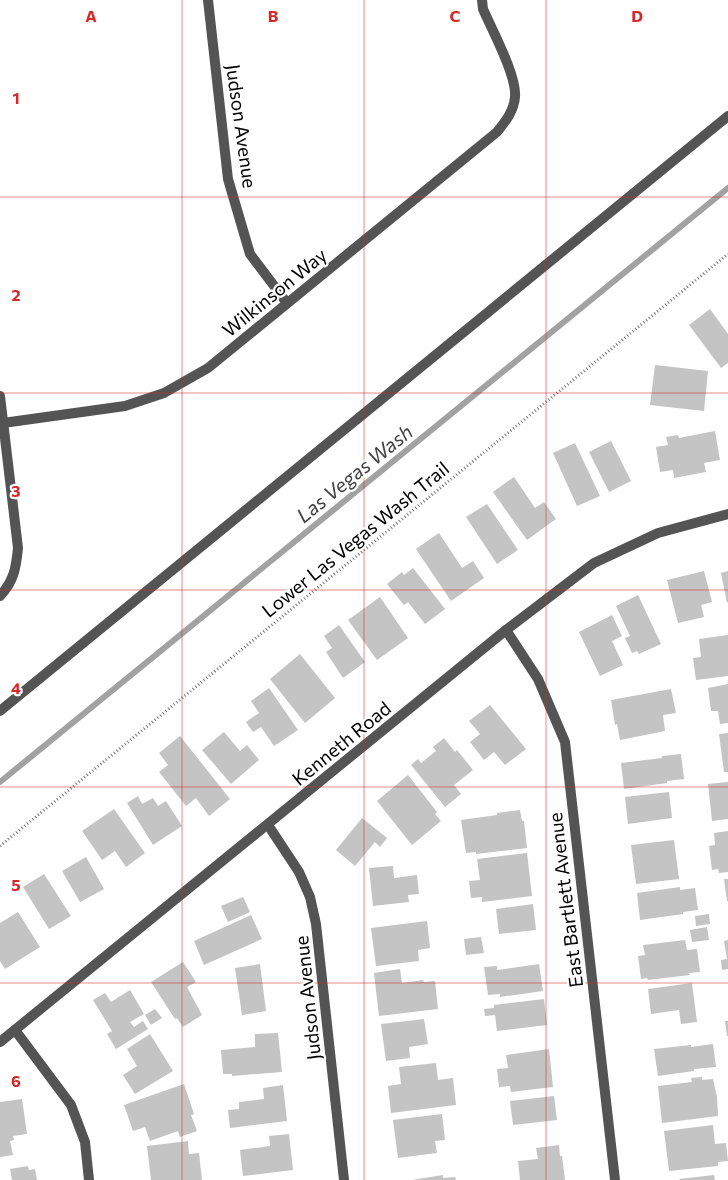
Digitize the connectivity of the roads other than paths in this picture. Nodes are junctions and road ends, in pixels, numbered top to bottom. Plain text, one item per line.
1 (208, 0) edge
2 (482, 0) edge
3 (728, 116) edge
4 (287, 303) junction
5 (0, 396) edge
6 (3, 423) junction
7 (728, 514) edge
8 (3, 593) edge
9 (506, 630) junction
10 (0, 711) edge
11 (268, 825) junction
12 (16, 1030) junction
13 (0, 1042) edge
14 (89, 1180) edge
15 (344, 1180) edge
16 (615, 1180) edge

1 - 4 street, Judson Avenue
2 - 4 street, Wilkinson Way
3 - 10 street
4 - 6 street, Wilkinson Way
5 - 6 street
6 - 8 street
7 - 9 street, Kenneth Road
9 - 11 street, Kenneth Road
9 - 16 street, East Bartlett Avenue
11 - 12 street, Kenneth Road
11 - 15 street, Judson Avenue
12 - 13 street, Kenneth Road
12 - 14 street

